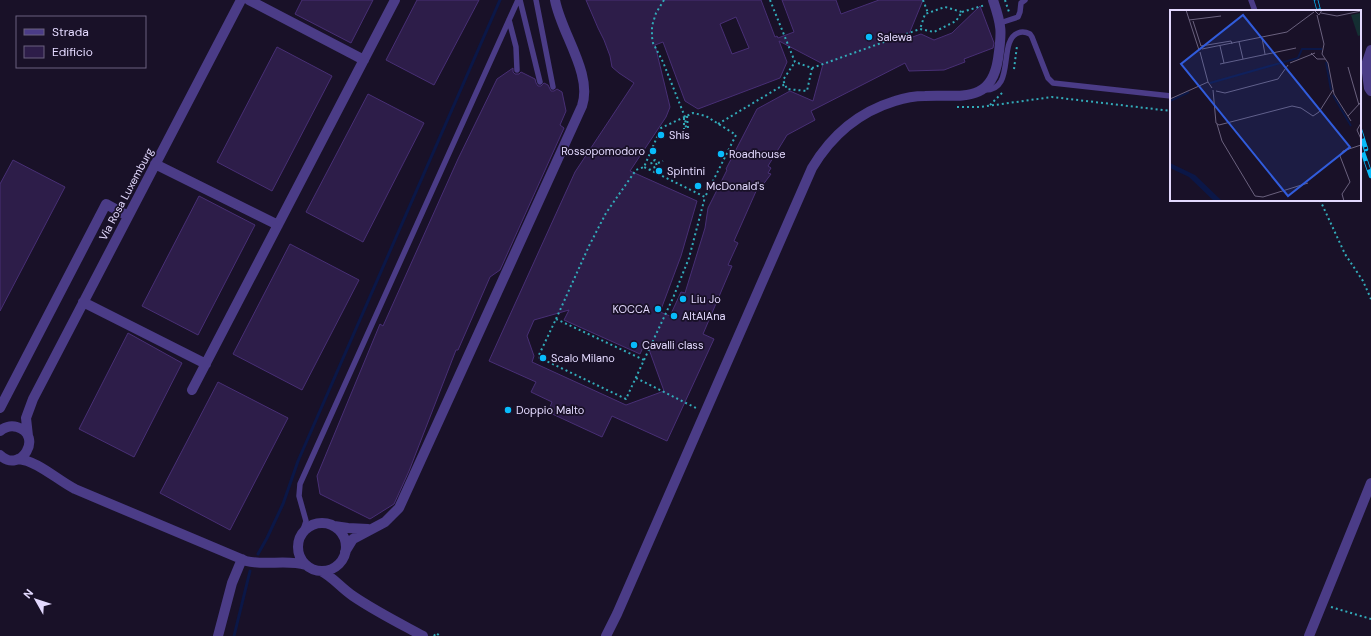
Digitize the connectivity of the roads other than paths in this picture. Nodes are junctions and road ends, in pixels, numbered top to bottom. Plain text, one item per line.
1 (241, 0) edge
2 (249, 0) edge
3 (395, 0) edge
4 (519, 0) edge
5 (536, 0) edge
6 (555, 0) edge
7 (1026, 0) edge
8 (1251, 0) edge
9 (993, 2) edge
10 (1255, 10) edge
11 (509, 20) junction
12 (1000, 23) junction
13 (1371, 50) edge
14 (364, 60) junction
15 (517, 70) dead end
16 (540, 82) dead end
17 (553, 87) dead end
18 (980, 90) junction
19 (1371, 91) edge
20 (1170, 96) edge
21 (155, 164) junction
22 (128, 216) junction
23 (278, 225) junction
24 (83, 302) junction
25 (206, 364) junction
26 (192, 390) dead end
27 (33, 399) junction
28 (0, 408) edge
29 (4, 429) edge
30 (28, 440) junction
31 (0, 455) edge
32 (18, 460) junction
33 (50, 475) junction
34 (1371, 483) edge
35 (333, 526) junction
36 (377, 527) junction
37 (299, 540) junction
38 (344, 556) junction
39 (242, 559) junction
40 (273, 563) junction
41 (306, 565) junction
42 (321, 571) junction
43 (351, 594) junction
44 (218, 636) edge
45 (423, 636) edge
46 (606, 636) edge
47 (1309, 636) edge

1 - 21 street, Via Rosa Luxemburg
2 - 14 street
3 - 14 street
4 - 11 lane
4 - 16 lane
5 - 17 lane
6 - 36 street
7 - 12 lane
8 - 10 lane
9 - 12 street
11 - 15 lane
11 - 37 lane
12 - 18 street
13 - 19 street
14 - 23 street
18 - 20 lane
18 - 46 street
21 - 22 street, Via Rosa Luxemburg
21 - 23 street
22 - 24 street, Via Rosa Luxemburg
22 - 28 street
23 - 25 street
24 - 25 street
24 - 27 street, Via Rosa Luxemburg
25 - 26 street
27 - 29 street
27 - 30 street
29 - 30 street
30 - 32 street
30 - 33 street
31 - 32 street
32 - 33 street
33 - 39 street
34 - 47 street
35 - 36 street
35 - 37 street
35 - 38 street
36 - 38 street
37 - 40 street
37 - 41 street
38 - 42 street
38 - 43 street
39 - 40 street
39 - 44 street
40 - 41 street
41 - 42 street
42 - 43 street
43 - 45 street

